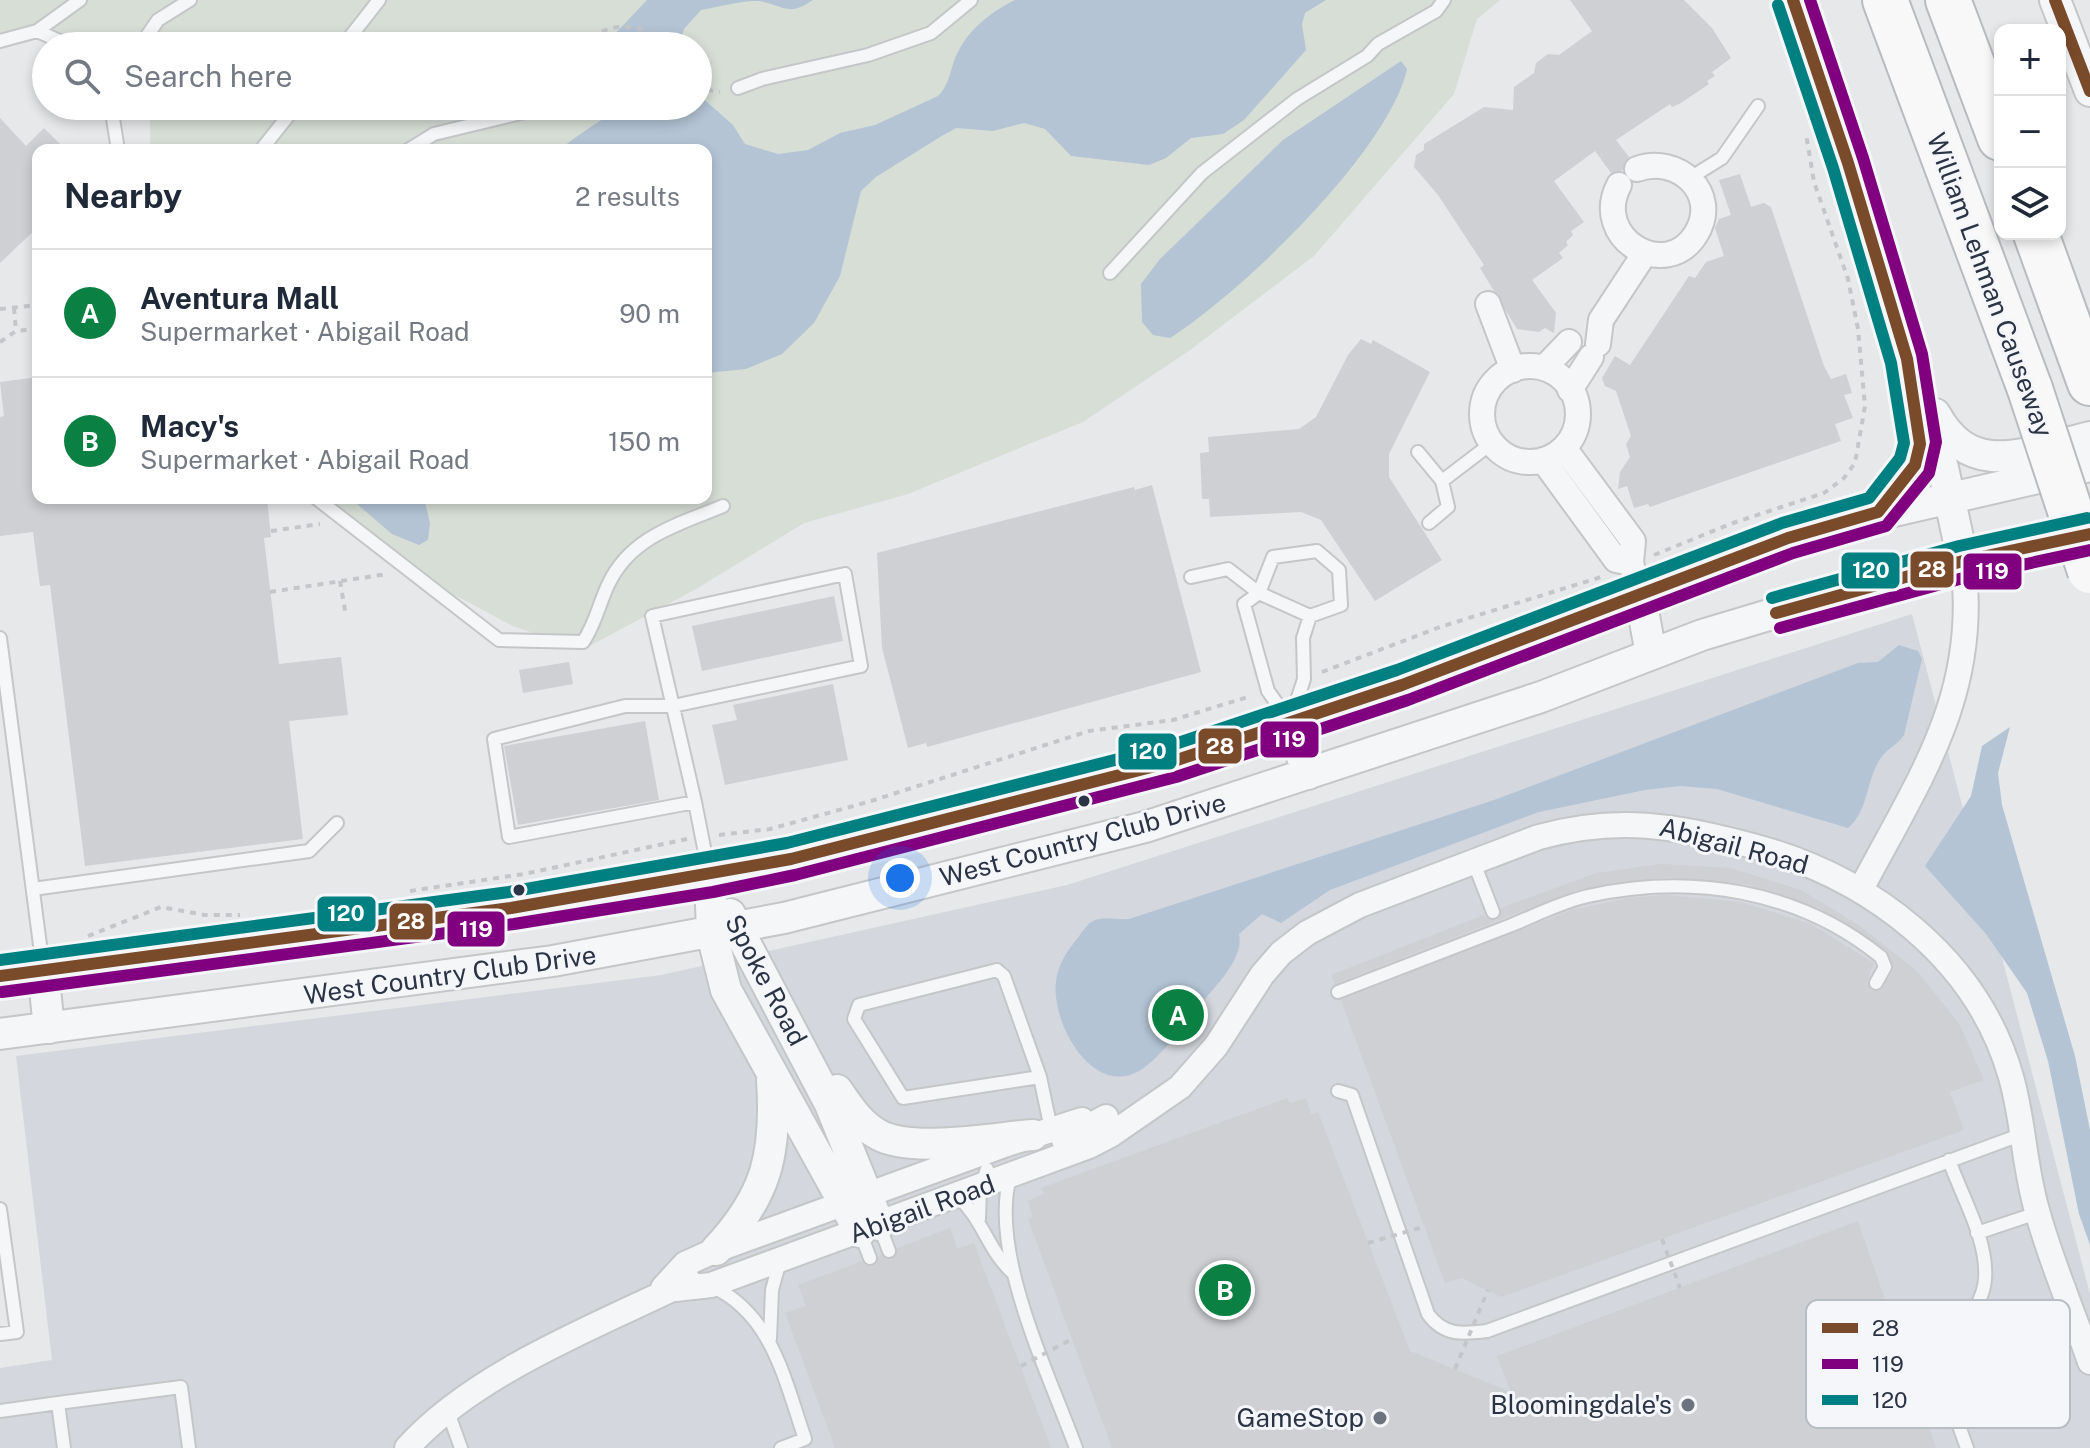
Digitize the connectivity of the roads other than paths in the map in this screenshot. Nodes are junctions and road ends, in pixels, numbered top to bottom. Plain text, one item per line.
1 (80, 0) edge
2 (190, 0) edge
3 (379, 0) edge
4 (971, 0) edge
5 (1444, 0) edge
6 (1793, 0) edge
7 (1948, 0) edge
8 (1974, 0) edge
9 (2055, 0) edge
10 (1887, 8) edge
11 (37, 31) joint
12 (32, 32) edge
13 (33, 32) edge
14 (150, 32) edge
15 (354, 32) edge
16 (0, 41) edge
17 (1994, 53) edge
18 (738, 88) road end
19 (2090, 91) edge
20 (1758, 106) dead end
21 (113, 120) edge
22 (285, 120) edge
23 (492, 120) edge
24 (1994, 122) edge
25 (117, 144) edge
26 (266, 144) edge
27 (418, 144) edge
28 (1690, 178) junction
29 (2038, 240) edge
30 (2051, 240) edge
31 (1645, 253) junction
32 (1110, 273) dead end
33 (1488, 304) dead end
34 (2065, 313) junction
35 (1597, 340) junction
36 (1907, 359) junction
37 (1545, 367) junction
38 (1513, 370) junction
39 (2089, 380) edge
40 (1570, 390) junction
41 (2090, 437) edge
42 (1492, 443) junction
43 (1418, 452) dead end
44 (1554, 454) junction
45 (2090, 466) edge
46 (1442, 481) junction
47 (1952, 496) junction
48 (324, 504) edge
49 (723, 506) dead end
50 (1878, 512) junction
51 (1429, 523) dead end
52 (2090, 534) edge
53 (1963, 561) junction
54 (2090, 571) edge
55 (1191, 577) dead end
56 (1259, 593) junction
57 (1640, 594) junction
58 (1310, 616) junction
59 (0, 638) edge
60 (1651, 654) junction
61 (673, 706) junction
62 (1290, 722) junction
63 (1308, 774) junction
64 (695, 802) junction
65 (337, 823) dead end
66 (1474, 863) junction
67 (710, 876) junction
68 (33, 889) junction
69 (1861, 889) junction
70 (1493, 912) dead end
71 (725, 931) junction
72 (43, 970) junction
73 (0, 976) edge
74 (1876, 983) dead end
75 (1338, 992) dead end
76 (49, 1028) junction
77 (796, 1034) junction
78 (0, 1035) edge
79 (771, 1074) junction
80 (1040, 1077) junction
81 (1338, 1091) dead end
82 (1160, 1102) junction
83 (1106, 1117) junction
84 (1042, 1132) junction
85 (2020, 1135) junction
86 (1949, 1160) junction
87 (1010, 1177) junction
88 (975, 1184) junction
89 (0, 1209) edge
90 (2037, 1213) junction
91 (979, 1219) junction
92 (867, 1224) junction
93 (1977, 1233) junction
94 (716, 1250) junction
95 (780, 1261) junction
96 (1013, 1273) junction
97 (711, 1285) junction
98 (665, 1292) junction
99 (1978, 1300) edge
100 (2068, 1300) edge
101 (2070, 1306) edge
102 (0, 1334) edge
103 (770, 1339) junction
104 (2090, 1362) edge
105 (58, 1403) junction
106 (0, 1411) edge
107 (448, 1412) junction
108 (1960, 1428) edge
109 (807, 1443) edge
110 (64, 1448) edge
111 (189, 1448) edge
112 (407, 1448) edge
113 (461, 1448) edge
114 (781, 1448) edge
115 (1076, 1448) edge
116 (1967, 1448) edge

1 - 11 lane
2 - 14 lane
3 - 15 lane
4 - 18 lane
5 - 32 lane
6 - 36 street
7 - 24 highway
8 - 17 highway
9 - 19 street
10 - 54 highway, William Lehman Causeway, bridge
11 - 13 lane
12 - 16 lane
20 - 28 lane
21 - 25 lane
22 - 26 lane
23 - 27 lane
28 - 31 street
28 - 31 street
29 - 34 highway
30 - 34 highway
31 - 35 street
33 - 38 street
34 - 39 highway
35 - 37 street
35 - 40 street
36 - 41 street
36 - 47 street
36 - 50 street
37 - 38 street
37 - 40 street
38 - 42 street
40 - 44 street
42 - 44 street
42 - 46 lane
43 - 46 lane
44 - 57 street
45 - 47 street, West Country Club Drive
46 - 51 lane
47 - 50 street, West Country Club Drive
47 - 53 street
48 - 49 lane
50 - 57 street, West Country Club Drive
52 - 53 street, West Country Club Drive
53 - 60 street, West Country Club Drive
53 - 69 street
55 - 56 lane
56 - 58 lane
56 - 58 lane
56 - 62 lane
57 - 60 street
57 - 62 street, West Country Club Drive
58 - 62 lane
59 - 68 lane
60 - 63 street, West Country Club Drive
61 - 61 lane
61 - 64 lane
61 - 64 lane
62 - 63 street
62 - 67 street, West Country Club Drive
63 - 71 street, West Country Club Drive
64 - 67 lane
65 - 68 lane
66 - 69 street, Abigail Road
66 - 70 lane
66 - 82 street, Abigail Road
67 - 71 street, Spoke Road
67 - 72 street, West Country Club Drive
68 - 72 lane
69 - 85 street, Abigail Road
71 - 76 street, West Country Club Drive
71 - 77 street, Spoke Road
71 - 79 street, Spoke Road
72 - 73 street, West Country Club Drive
72 - 76 street
74 - 75 lane
76 - 78 street, West Country Club Drive
77 - 84 street
77 - 92 street, Spoke Road
79 - 92 street, Spoke Road
79 - 94 street
80 - 80 lane
80 - 84 lane
81 - 86 lane
82 - 83 street, Abigail Road
82 - 87 street, Abigail Road
83 - 84 street, Abigail Road
83 - 88 street, Abigail Road
84 - 92 street, Abigail Road
85 - 86 lane
85 - 90 street, Abigail Road
86 - 93 lane
87 - 88 street, Abigail Road
87 - 96 lane
88 - 91 lane
88 - 91 lane
88 - 92 street, Abigail Road
88 - 92 street, Abigail Road
89 - 102 lane
90 - 93 lane
90 - 100 street, Abigail Road
91 - 96 lane
92 - 94 street, Abigail Road
92 - 95 street, Abigail Road
92 - 98 street, Abigail Road
93 - 99 lane
94 - 98 street, Abigail Road
95 - 97 street, Abigail Road
95 - 103 lane
96 - 115 lane
97 - 98 street, Abigail Road
97 - 103 lane
98 - 107 street, Abigail Road
101 - 104 street, Abigail Road
103 - 109 lane
105 - 106 lane
105 - 110 lane
105 - 111 lane
107 - 112 street, Abigail Road
107 - 113 lane
108 - 116 lane
109 - 114 lane

